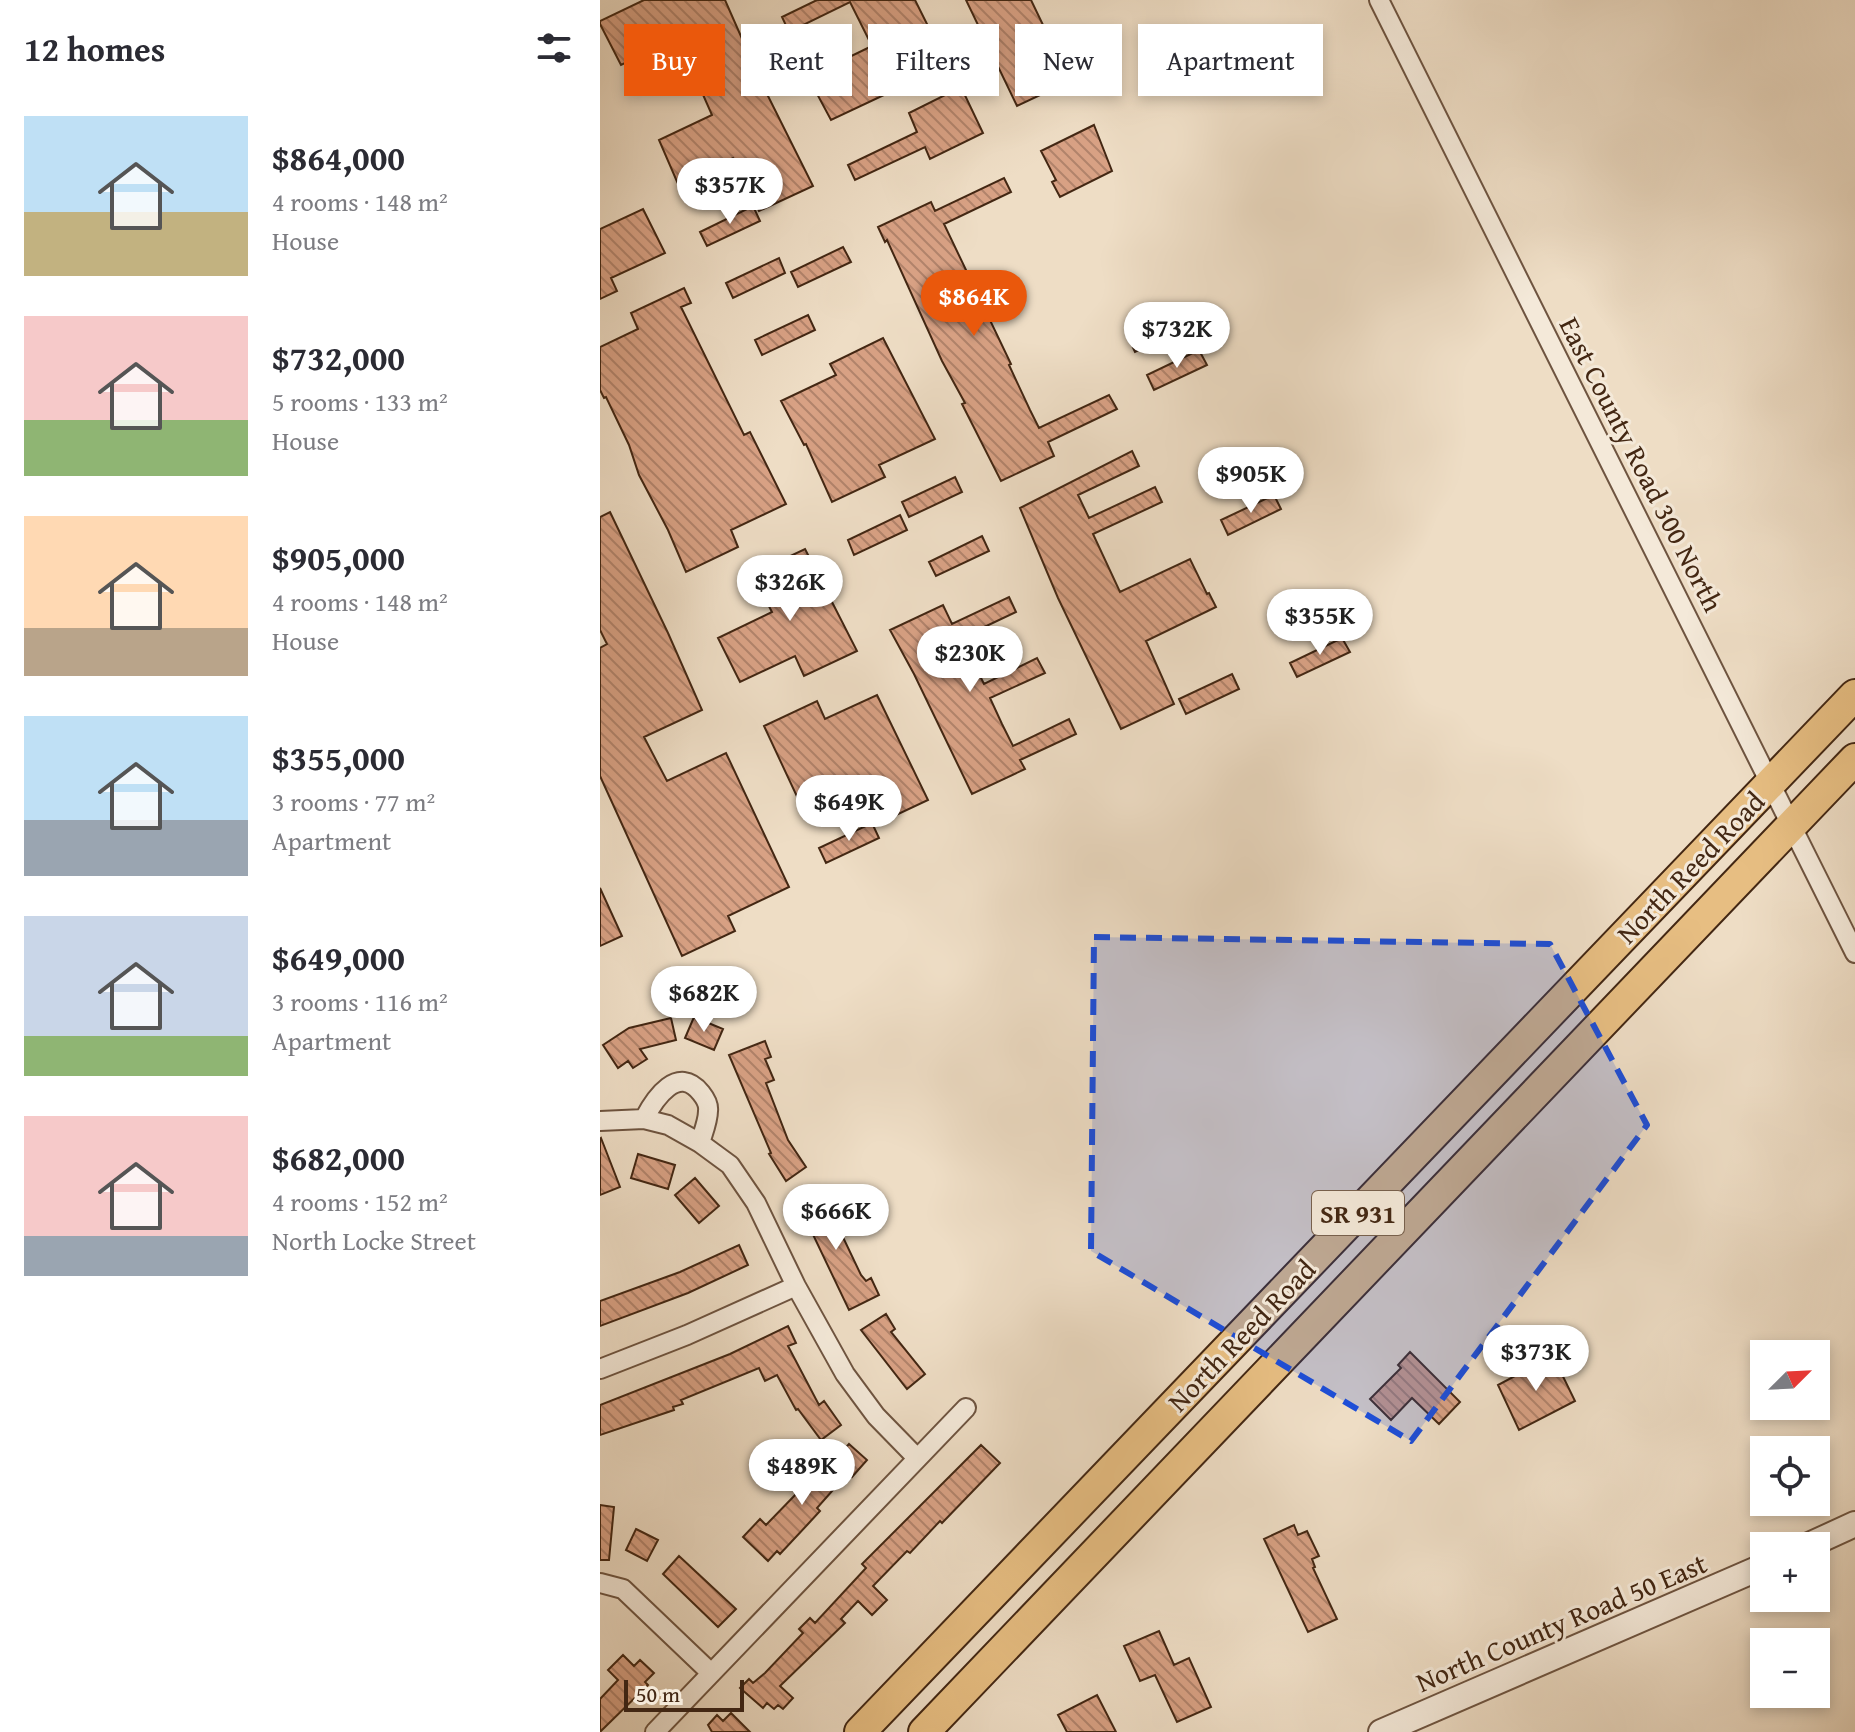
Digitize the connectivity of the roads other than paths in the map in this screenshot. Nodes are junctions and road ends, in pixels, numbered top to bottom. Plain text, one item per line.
1 (1379, 0) edge
2 (1855, 695) edge
3 (1855, 759) edge
4 (1771, 782) junction
5 (1792, 825) junction
6 (1855, 953) edge
7 (644, 1119) junction
8 (600, 1121) edge
9 (700, 1143) junction
10 (796, 1286) junction
11 (600, 1369) edge
12 (966, 1408) dead end
13 (917, 1458) junction
14 (1855, 1524) edge
15 (1830, 1535) edge
16 (1750, 1572) edge
17 (600, 1583) edge
18 (711, 1673) junction
19 (655, 1732) edge
20 (860, 1732) edge
21 (924, 1732) edge
22 (1381, 1732) edge

1 - 4 street, East County Road 300 North
2 - 4 main road, North Reed Road / SR 931
3 - 5 main road, North Reed Road / SR 931
4 - 5 street, East County Road 300 North
4 - 20 main road, North Reed Road / SR 931
5 - 6 street, East County Road 300 North
5 - 21 main road, North Reed Road / SR 931
7 - 8 street
7 - 9 street
7 - 9 street
9 - 10 street
10 - 11 street
10 - 13 street
12 - 13 street
13 - 18 street
14 - 15 street
16 - 22 street, North County Road 50 East
17 - 18 street
18 - 19 street

